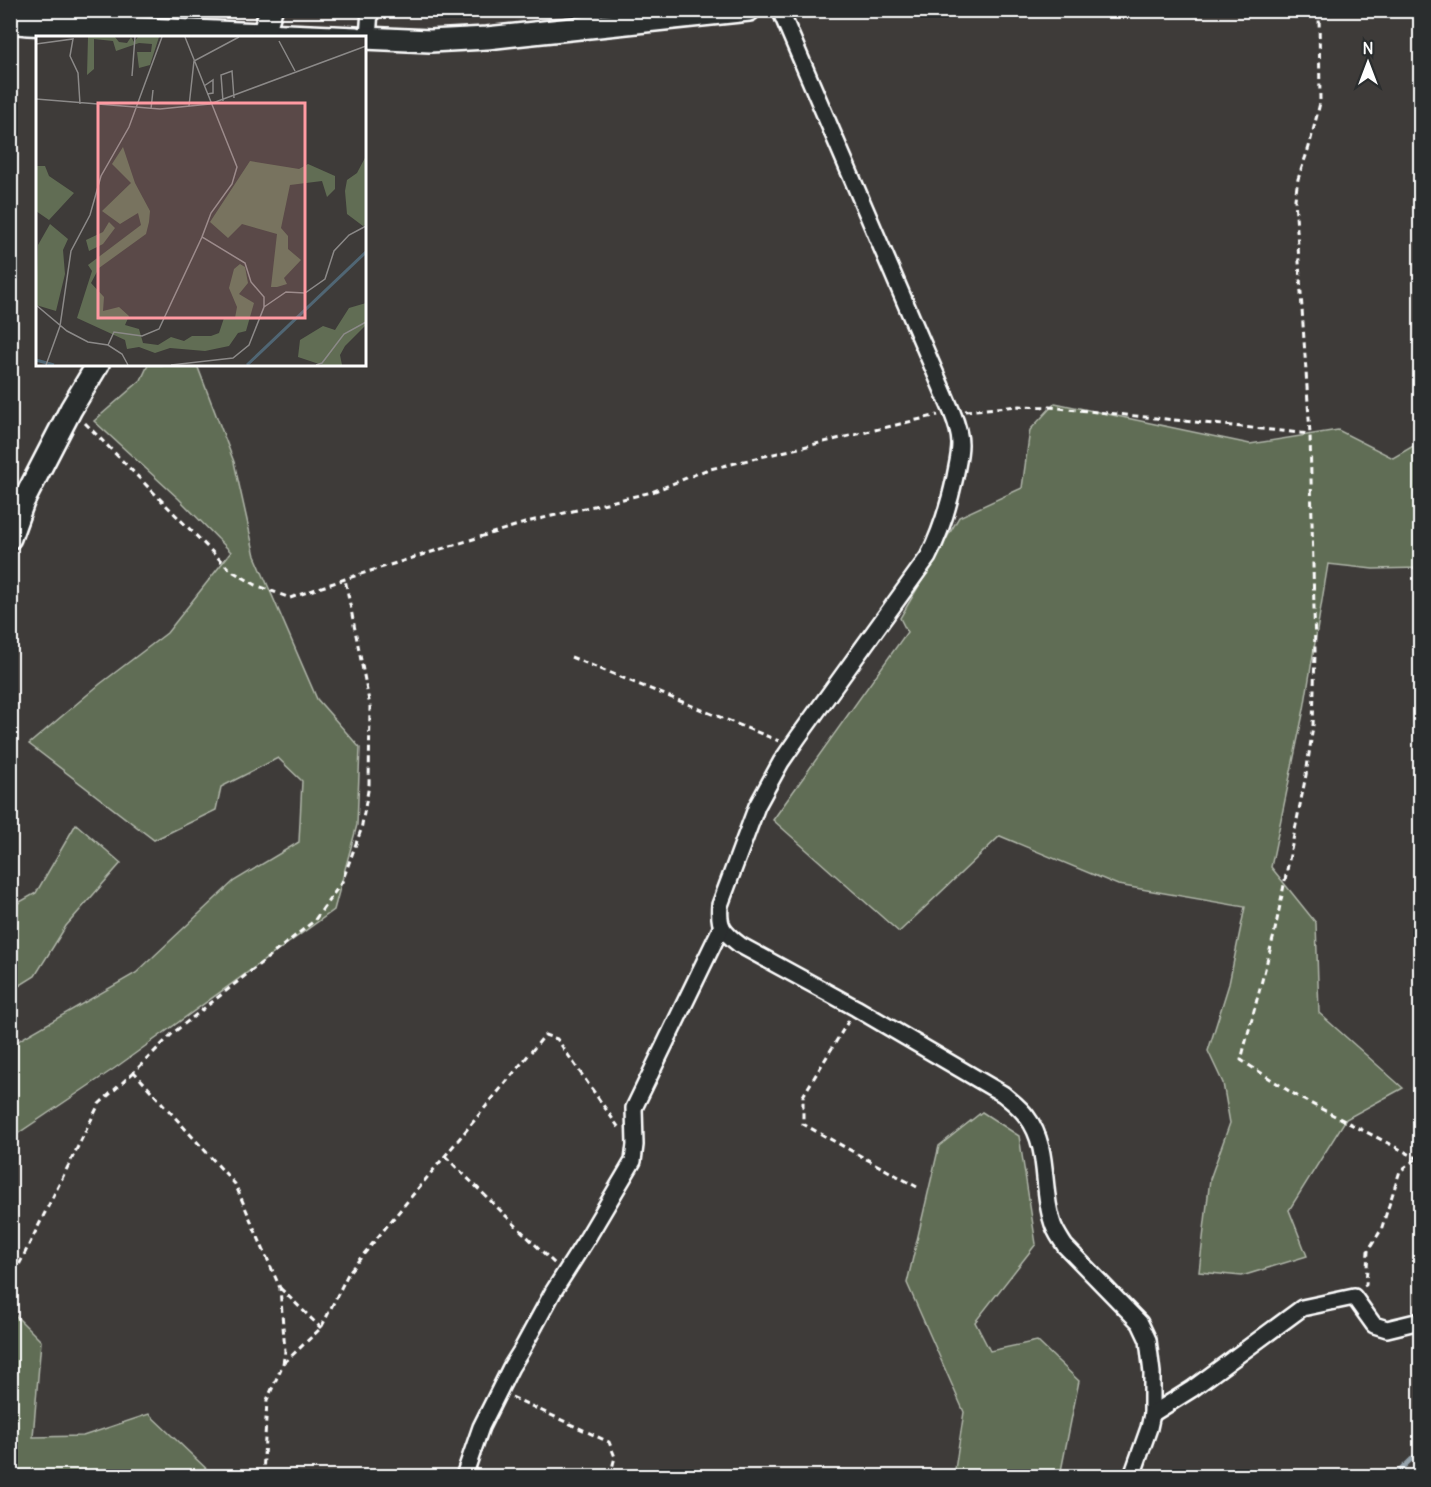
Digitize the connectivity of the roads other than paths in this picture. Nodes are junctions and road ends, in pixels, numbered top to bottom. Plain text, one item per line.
1 (271, 10) edge
2 (370, 10) edge
3 (749, 10) edge
4 (780, 10) edge
5 (632, 17) edge
6 (10, 22) edge
7 (262, 36) edge
8 (364, 36) edge
9 (366, 38) edge
10 (97, 366) edge
11 (10, 538) edge
12 (721, 928) junction
13 (1420, 1321) edge
14 (1152, 1414) junction
15 (464, 1476) edge
16 (1132, 1476) edge

1 - 7 street
2 - 8 street
3 - 5 street
4 - 12 street
5 - 9 street
6 - 7 street
10 - 11 street
12 - 14 street
12 - 15 street
13 - 14 street
14 - 16 street

